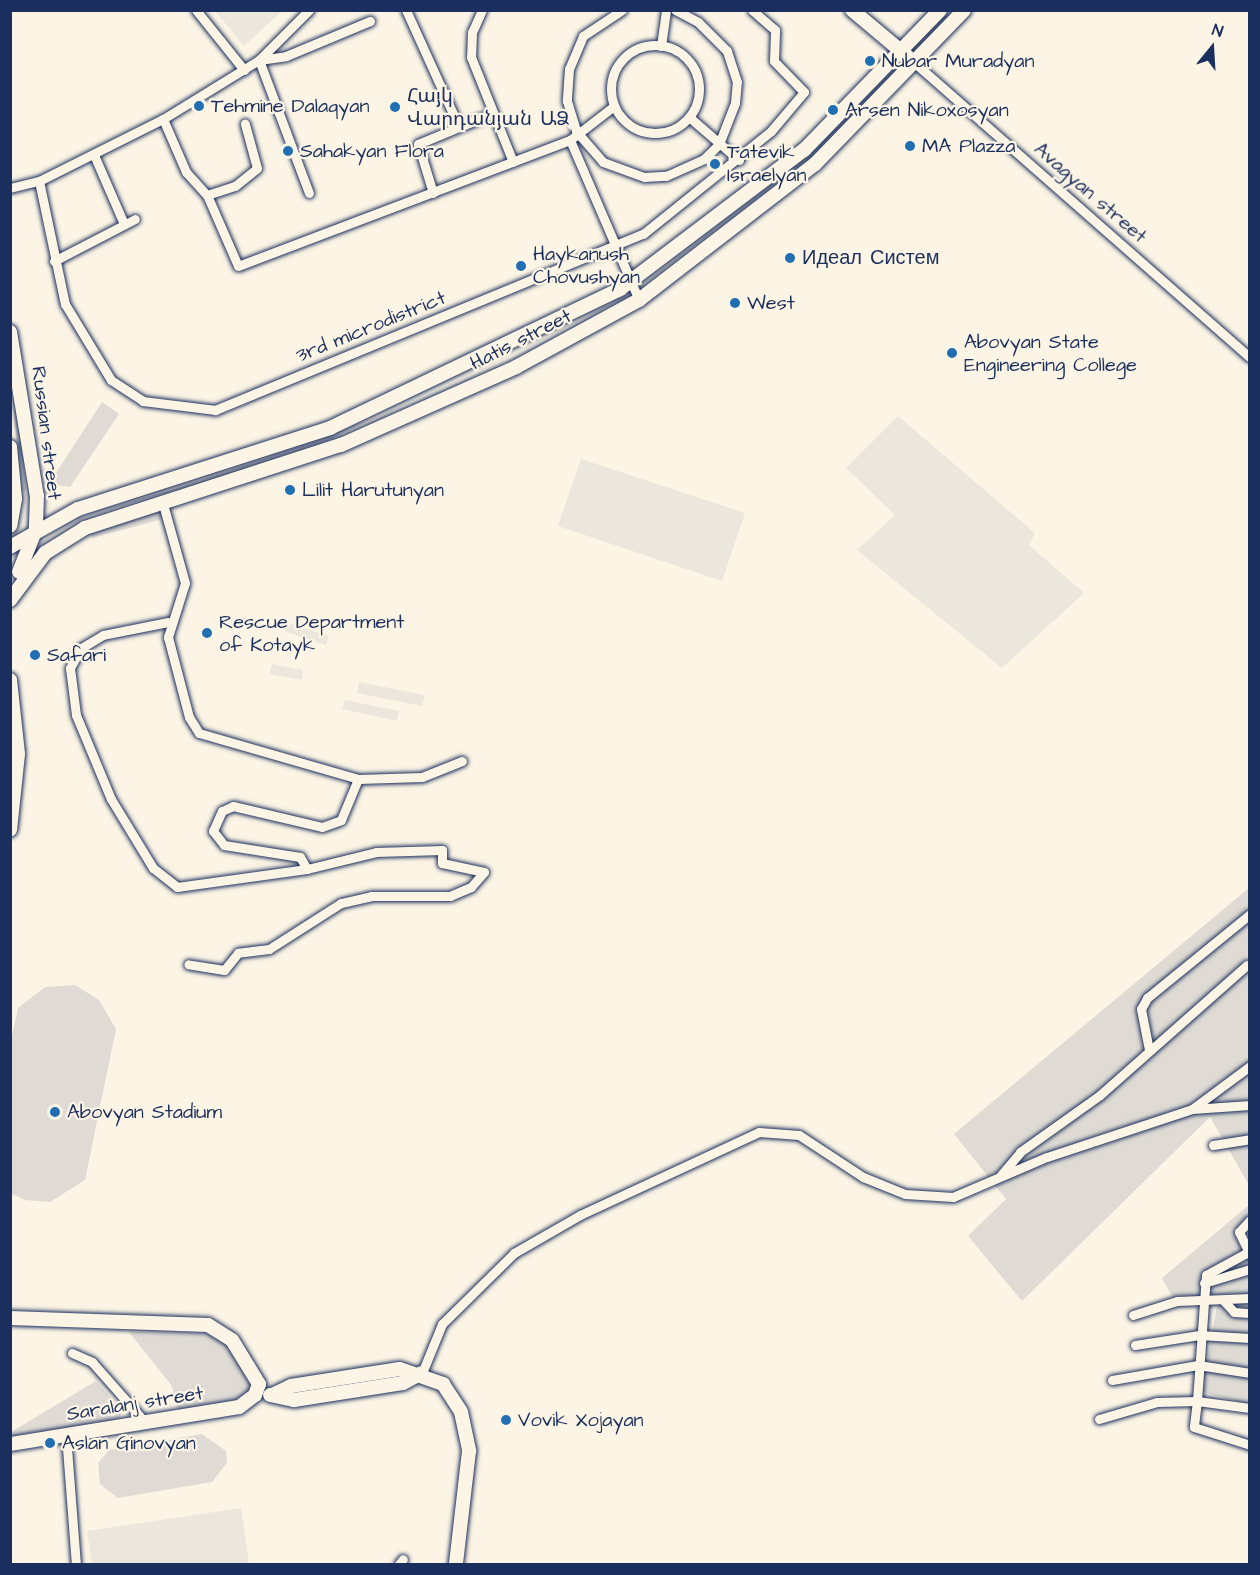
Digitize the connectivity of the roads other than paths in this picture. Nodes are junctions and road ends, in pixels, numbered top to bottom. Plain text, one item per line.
1 (196, 10) edge
2 (309, 10) edge
3 (406, 10) edge
4 (482, 10) edge
5 (622, 10) edge
6 (666, 10) edge
7 (675, 10) edge
8 (752, 10) edge
9 (852, 10) edge
10 (940, 10) edge
11 (964, 10) edge
12 (370, 21) dead end
13 (661, 46) junction
14 (902, 51) junction
15 (259, 60) junction
16 (916, 64) junction
17 (244, 70) junction
18 (614, 106) junction
19 (491, 114) junction
20 (689, 117) junction
21 (163, 119) junction
22 (244, 124) dead end
23 (459, 126) junction
24 (576, 131) junction
25 (570, 140) junction
26 (719, 144) junction
27 (94, 155) junction
28 (739, 160) junction
29 (513, 162) junction
30 (39, 181) junction
31 (10, 188) edge
32 (309, 193) dead end
33 (433, 193) junction
34 (207, 195) junction
35 (135, 219) dead end
36 (124, 224) junction
37 (613, 248) junction
38 (54, 261) junction
39 (630, 283) junction
40 (639, 300) junction
41 (10, 332) edge
42 (1250, 357) edge
43 (10, 447) edge
44 (163, 504) junction
45 (10, 526) edge
46 (36, 529) junction
47 (10, 548) edge
48 (17, 572) edge
49 (10, 600) edge
50 (168, 622) junction
51 (10, 680) edge
52 (462, 760) dead end
53 (358, 779) junction
54 (10, 831) edge
55 (307, 869) junction
56 (1250, 914) edge
57 (188, 964) dead end
58 (1247, 965) dead end
59 (1149, 1050) junction
60 (1250, 1066) edge
61 (1250, 1105) edge
62 (1192, 1109) junction
63 (1250, 1139) edge
64 (1213, 1145) dead end
65 (1000, 1177) junction
66 (1250, 1220) edge
67 (1249, 1253) edge
68 (1250, 1269) edge
69 (1204, 1283) junction
70 (1250, 1298) edge
71 (1223, 1300) junction
72 (1202, 1302) junction
73 (1250, 1313) edge
74 (1133, 1315) dead end
75 (10, 1318) edge
76 (1199, 1335) junction
77 (1250, 1338) edge
78 (1136, 1345) dead end
79 (72, 1353) dead end
80 (1198, 1365) junction
81 (422, 1373) junction
82 (1250, 1373) edge
83 (1112, 1380) dead end
84 (257, 1392) junction
85 (1197, 1401) junction
86 (1250, 1408) edge
87 (1099, 1419) dead end
88 (144, 1421) junction
89 (66, 1435) junction
90 (10, 1444) edge
91 (1250, 1445) edge
92 (76, 1564) edge
93 (456, 1564) edge

1 - 17 street
2 - 15 street
3 - 23 street
4 - 19 street
5 - 24 street
6 - 13 street
7 - 26 street
8 - 28 street, 3rd microdistrict
9 - 14 main road, Avagyan street
10 - 14 main road, Hatis street
11 - 16 main road, Hatis street
12 - 15 street
13 - 18 street
13 - 20 street
14 - 16 main road, Avagyan street
14 - 39 main road, Hatis street
15 - 17 street
15 - 32 street
16 - 40 main road, Hatis street
16 - 42 street, Avagyan street
17 - 21 street
18 - 20 street
18 - 24 street
19 - 23 street
19 - 29 street
20 - 26 street
21 - 27 street
21 - 34 street
22 - 34 street
23 - 33 street
24 - 25 street
24 - 26 street
25 - 29 street
25 - 37 street
26 - 28 street
27 - 30 street
27 - 36 street
28 - 37 street, 3rd microdistrict
29 - 33 street
30 - 31 street
30 - 38 street, 3rd microdistrict
33 - 34 street
35 - 36 street
36 - 38 street
37 - 38 street, 3rd microdistrict
37 - 39 street
39 - 40 street
39 - 46 main road, Hatis street
40 - 44 main road, Hatis street
41 - 46 main road, Russian street
43 - 45 main road, Russian street
44 - 48 main road, Hatis street
44 - 50 street
46 - 47 main road, Hatis street
46 - 48 main road, Russian street
48 - 49 main road
50 - 53 street
50 - 55 street
51 - 54 main road
52 - 53 street
53 - 55 street
55 - 57 street
56 - 59 street
58 - 59 street
59 - 65 street
60 - 62 street
61 - 62 street
62 - 65 street
63 - 64 street
65 - 81 street
66 - 67 street
67 - 69 street
68 - 69 street
69 - 72 street
70 - 71 street
71 - 72 street
71 - 73 street
72 - 74 street
72 - 76 street
75 - 84 main road
76 - 77 street
76 - 78 street
76 - 80 street
79 - 88 street
80 - 82 street
80 - 83 street
80 - 85 street
81 - 84 main road
81 - 93 main road
84 - 88 main road, Saralanj street
85 - 86 street
85 - 87 street
85 - 91 street
88 - 89 main road, Saralanj street
89 - 90 main road, Saralanj street
89 - 92 street

